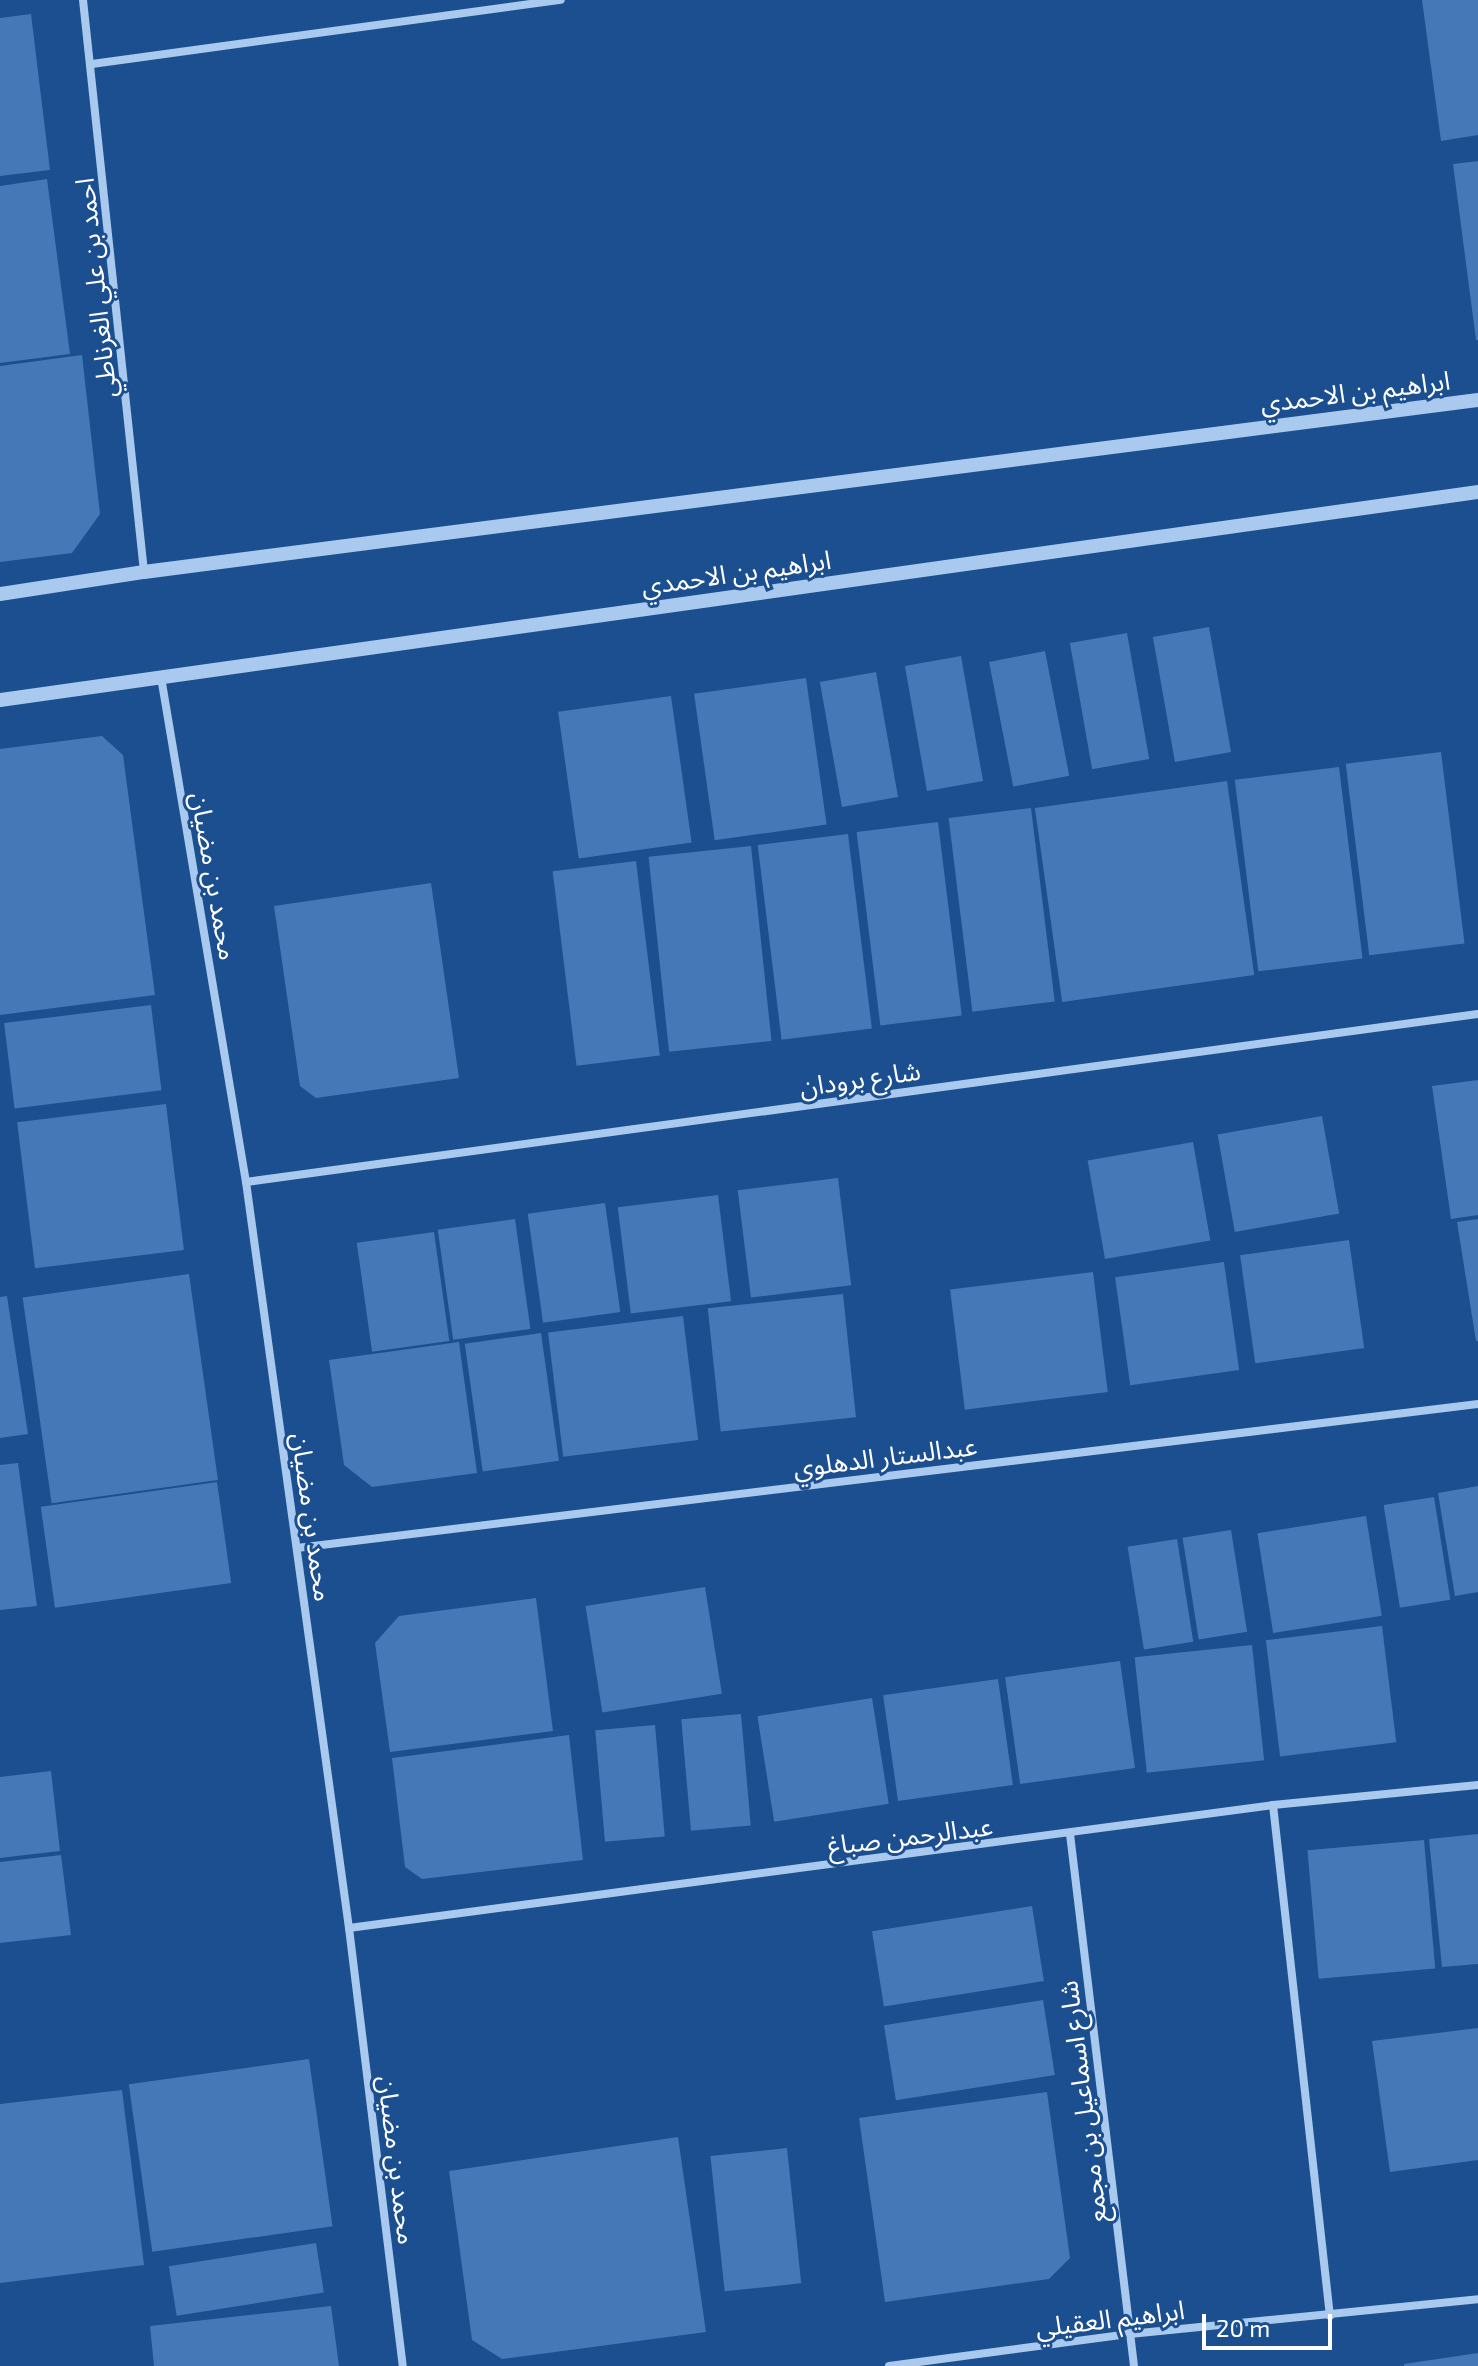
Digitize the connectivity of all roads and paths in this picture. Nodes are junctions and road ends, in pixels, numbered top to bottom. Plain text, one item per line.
1 (83, 0) edge
2 (561, 0) edge
3 (92, 64) junction
4 (1478, 400) edge
5 (1478, 492) edge
6 (144, 572) junction
7 (0, 594) edge
8 (161, 677) junction
9 (0, 700) edge
10 (1478, 1014) edge
11 (246, 1182) junction
12 (1478, 1404) edge
13 (297, 1548) junction
14 (1478, 1785) edge
15 (1273, 1805) junction
16 (1070, 1834) junction
17 (349, 1928) junction
18 (1478, 2299) edge
19 (1330, 2316) junction
20 (1130, 2334) junction
21 (403, 2366) edge
22 (889, 2366) edge
23 (1134, 2366) edge

1 - 3 street, احمد بن علي الغرناطي
2 - 3 street
3 - 6 street, احمد بن علي الغرناطي
4 - 6 street, ابراهيم بن الاحمدي
5 - 8 street, ابراهيم بن الاحمدي
6 - 7 street, ابراهيم بن الاحمدي
8 - 9 street, ابراهيم بن الاحمدي
8 - 11 street, محمد بن مضيان
10 - 11 street, شارع برودان
11 - 13 street, محمد بن مضيان
12 - 13 street, عبدالستار الدهلوي
13 - 17 street, محمد بن مضيان
14 - 15 street, عبدالرحمن صباغ
15 - 16 street, عبدالرحمن صباغ
15 - 19 street
16 - 17 street, عبدالرحمن صباغ
16 - 20 street, شارع اسماعيل بن مجمع
17 - 21 street, محمد بن مضيان
18 - 19 street, ابراهيم العقيلي
19 - 20 street, ابراهيم العقيلي
20 - 22 street, ابراهيم العقيلي
20 - 23 street, شارع اسماعيل بن مجمع

